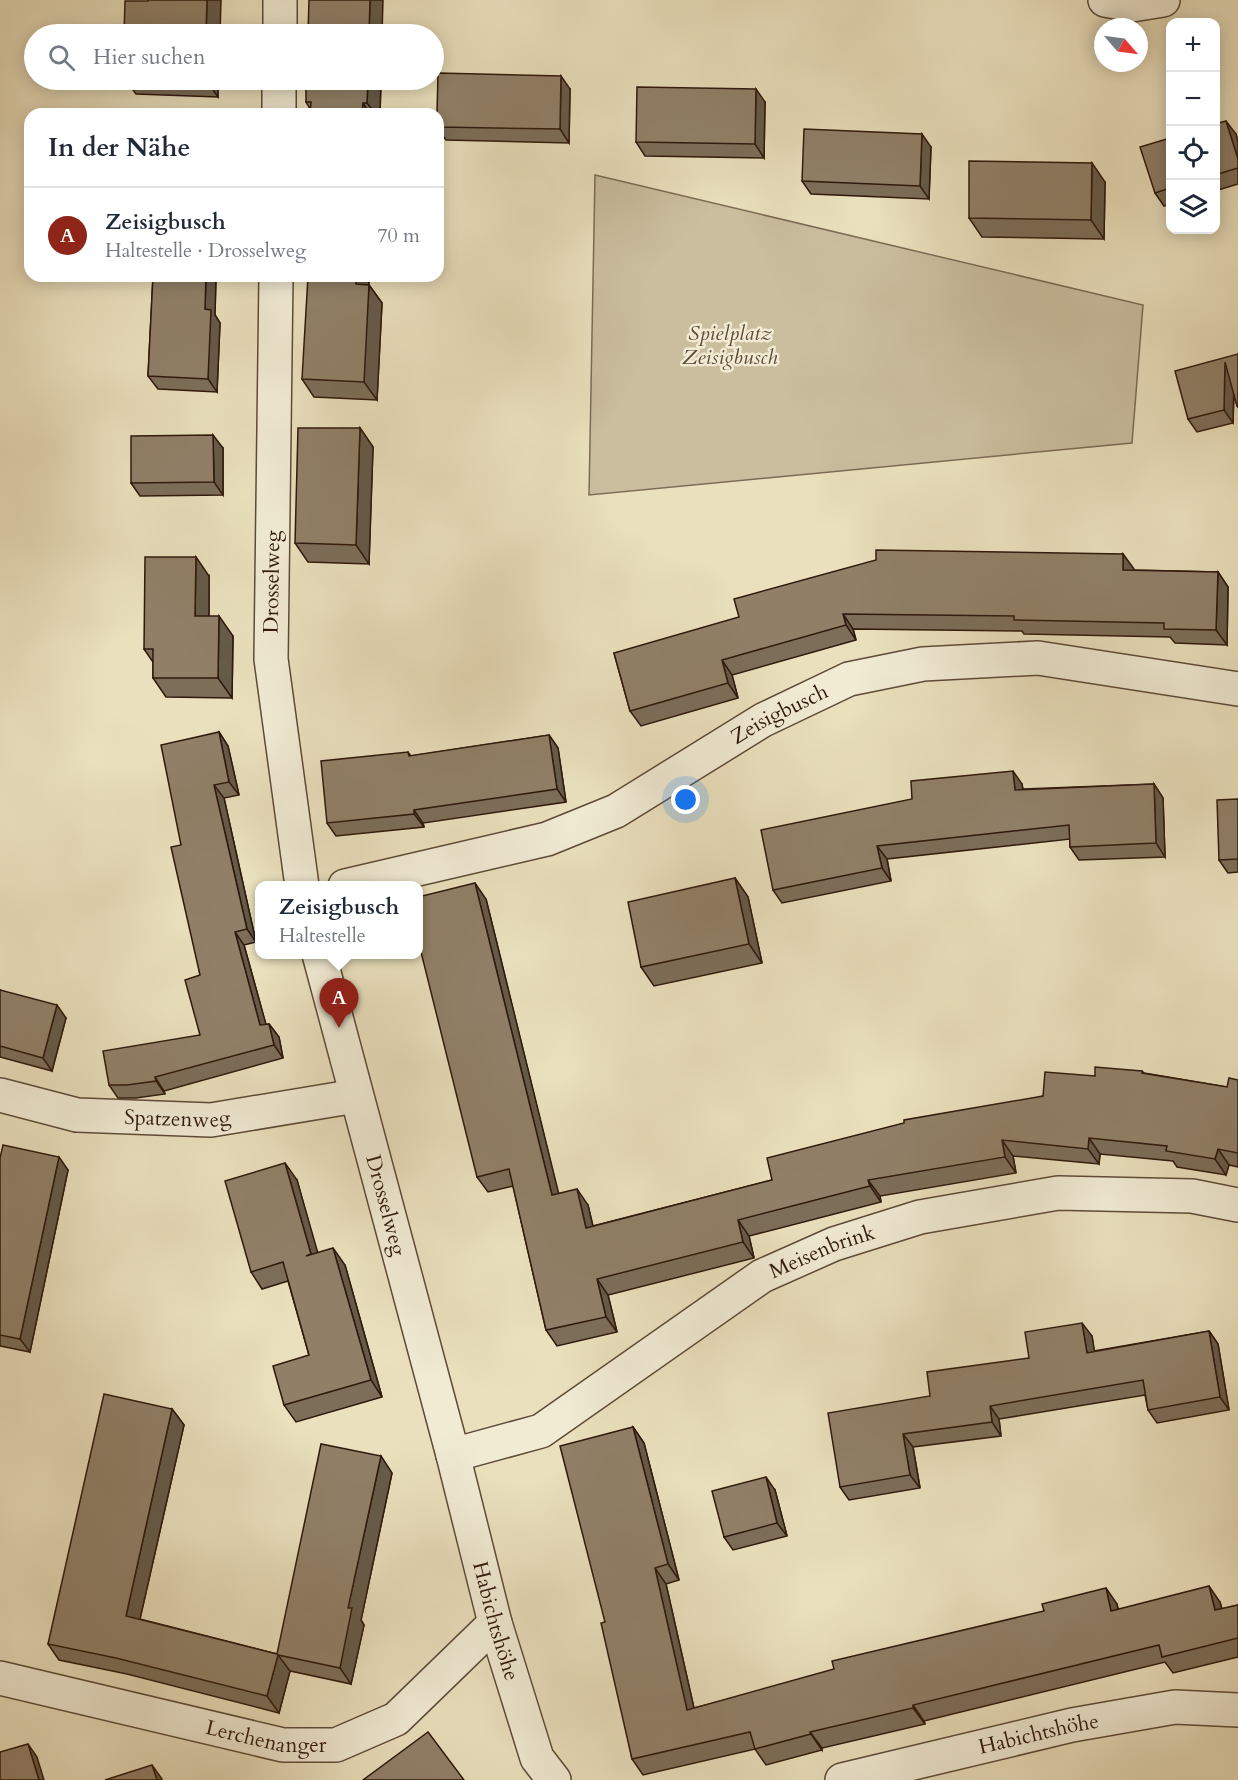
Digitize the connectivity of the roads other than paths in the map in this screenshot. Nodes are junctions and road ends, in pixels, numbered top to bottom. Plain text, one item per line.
1 (280, 0) edge
2 (1105, 0) edge
3 (1163, 0) edge
4 (280, 24) edge
5 (279, 90) edge
6 (279, 108) edge
7 (276, 282) edge
8 (1238, 689) edge
9 (301, 881) edge
10 (363, 881) edge
11 (320, 959) edge
12 (0, 1095) edge
13 (356, 1096) junction
14 (1238, 1204) edge
15 (453, 1455) junction
16 (495, 1623) junction
17 (0, 1678) edge
18 (1238, 1710) edge
19 (554, 1780) edge
20 (842, 1780) edge

1 - 4 street
2 - 3 street
5 - 6 street
7 - 9 street, Drosselweg
8 - 10 street, Zeisigbusch
11 - 13 street, Drosselweg
12 - 13 street, Spatzenweg
13 - 15 street, Drosselweg
14 - 15 street, Meisenbrink
15 - 16 street, Habichtshöhe
16 - 17 street, Lerchenanger
16 - 19 street, Habichtshöhe
18 - 20 street, Habichtshöhe

